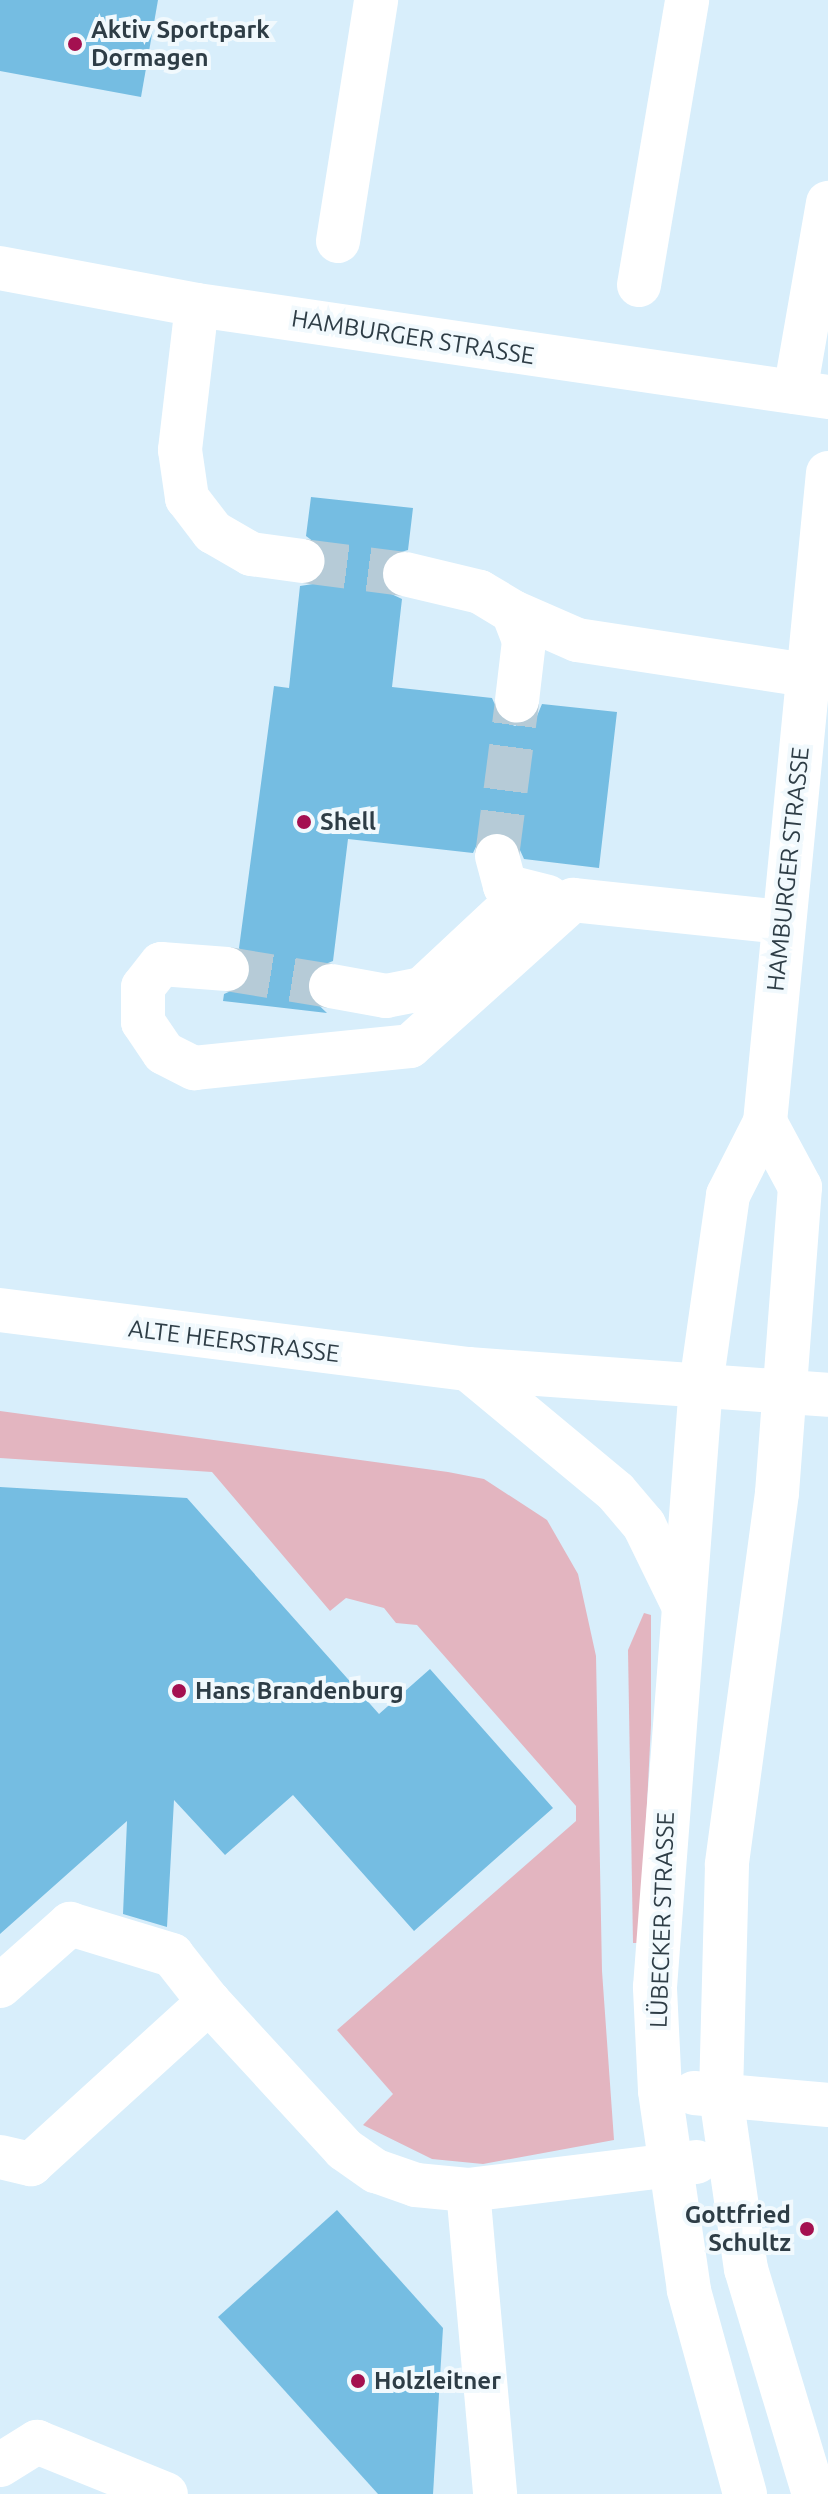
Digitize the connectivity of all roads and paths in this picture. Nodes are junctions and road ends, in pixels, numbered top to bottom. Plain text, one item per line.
1 (376, 0) edge
2 (687, 0) edge
3 (828, 204) edge
4 (338, 241) dead end
5 (0, 268) edge
6 (639, 285) dead end
7 (197, 305) junction
8 (811, 395) edge
9 (828, 473) edge
10 (303, 561) tunnel mouth
11 (405, 574) tunnel mouth
12 (513, 612) junction
13 (806, 675) junction
14 (517, 701) tunnel mouth
15 (497, 856) tunnel mouth
16 (524, 894) junction
17 (573, 900) junction
18 (783, 922) junction
19 (227, 969) tunnel mouth
20 (331, 986) tunnel mouth
21 (765, 1122) junction
22 (814, 1203) edge
23 (0, 1310) edge
24 (468, 1369) junction
25 (701, 1385) junction
26 (782, 1391) junction
27 (828, 1395) edge
28 (682, 1603) junction
29 (0, 1986) edge
30 (209, 2002) junction
31 (660, 2091) junction
32 (721, 2096) junction
33 (828, 2105) edge
34 (0, 2157) edge
35 (731, 2158) junction
36 (670, 2166) junction
37 (468, 2190) junction
38 (0, 2465) edge
39 (166, 2494) edge
40 (495, 2494) edge
41 (745, 2494) edge
42 (814, 2494) edge

1 - 4 street
2 - 6 street
3 - 8 street
5 - 7 street, HAMBURGER STRASSE
7 - 8 street, HAMBURGER STRASSE
7 - 10 street
9 - 13 street, HAMBURGER STRASSE
11 - 12 street
12 - 13 street
12 - 14 street
13 - 18 street, HAMBURGER STRASSE
15 - 16 street
16 - 17 street
16 - 20 street
17 - 18 street
17 - 19 street
18 - 21 street, HAMBURGER STRASSE
21 - 22 street
21 - 25 street, HAMBURGER STRASSE
22 - 26 street
23 - 24 street, ALTE HEERSTRASSE
24 - 25 street, ALTE HEERSTRASSE
24 - 28 street
25 - 26 street, ALTE HEERSTRASSE
25 - 28 street, LÜBECKER STRASSE
26 - 27 street, ALTE HEERSTRASSE
26 - 32 street
28 - 31 street, LÜBECKER STRASSE
29 - 30 street
30 - 34 street
30 - 37 street
31 - 32 street
31 - 36 street, LÜBECKER STRASSE
32 - 33 street
32 - 35 street
35 - 36 street
35 - 42 street
36 - 37 street
36 - 41 street, LÜBECKER STRASSE
37 - 40 street
38 - 39 street

